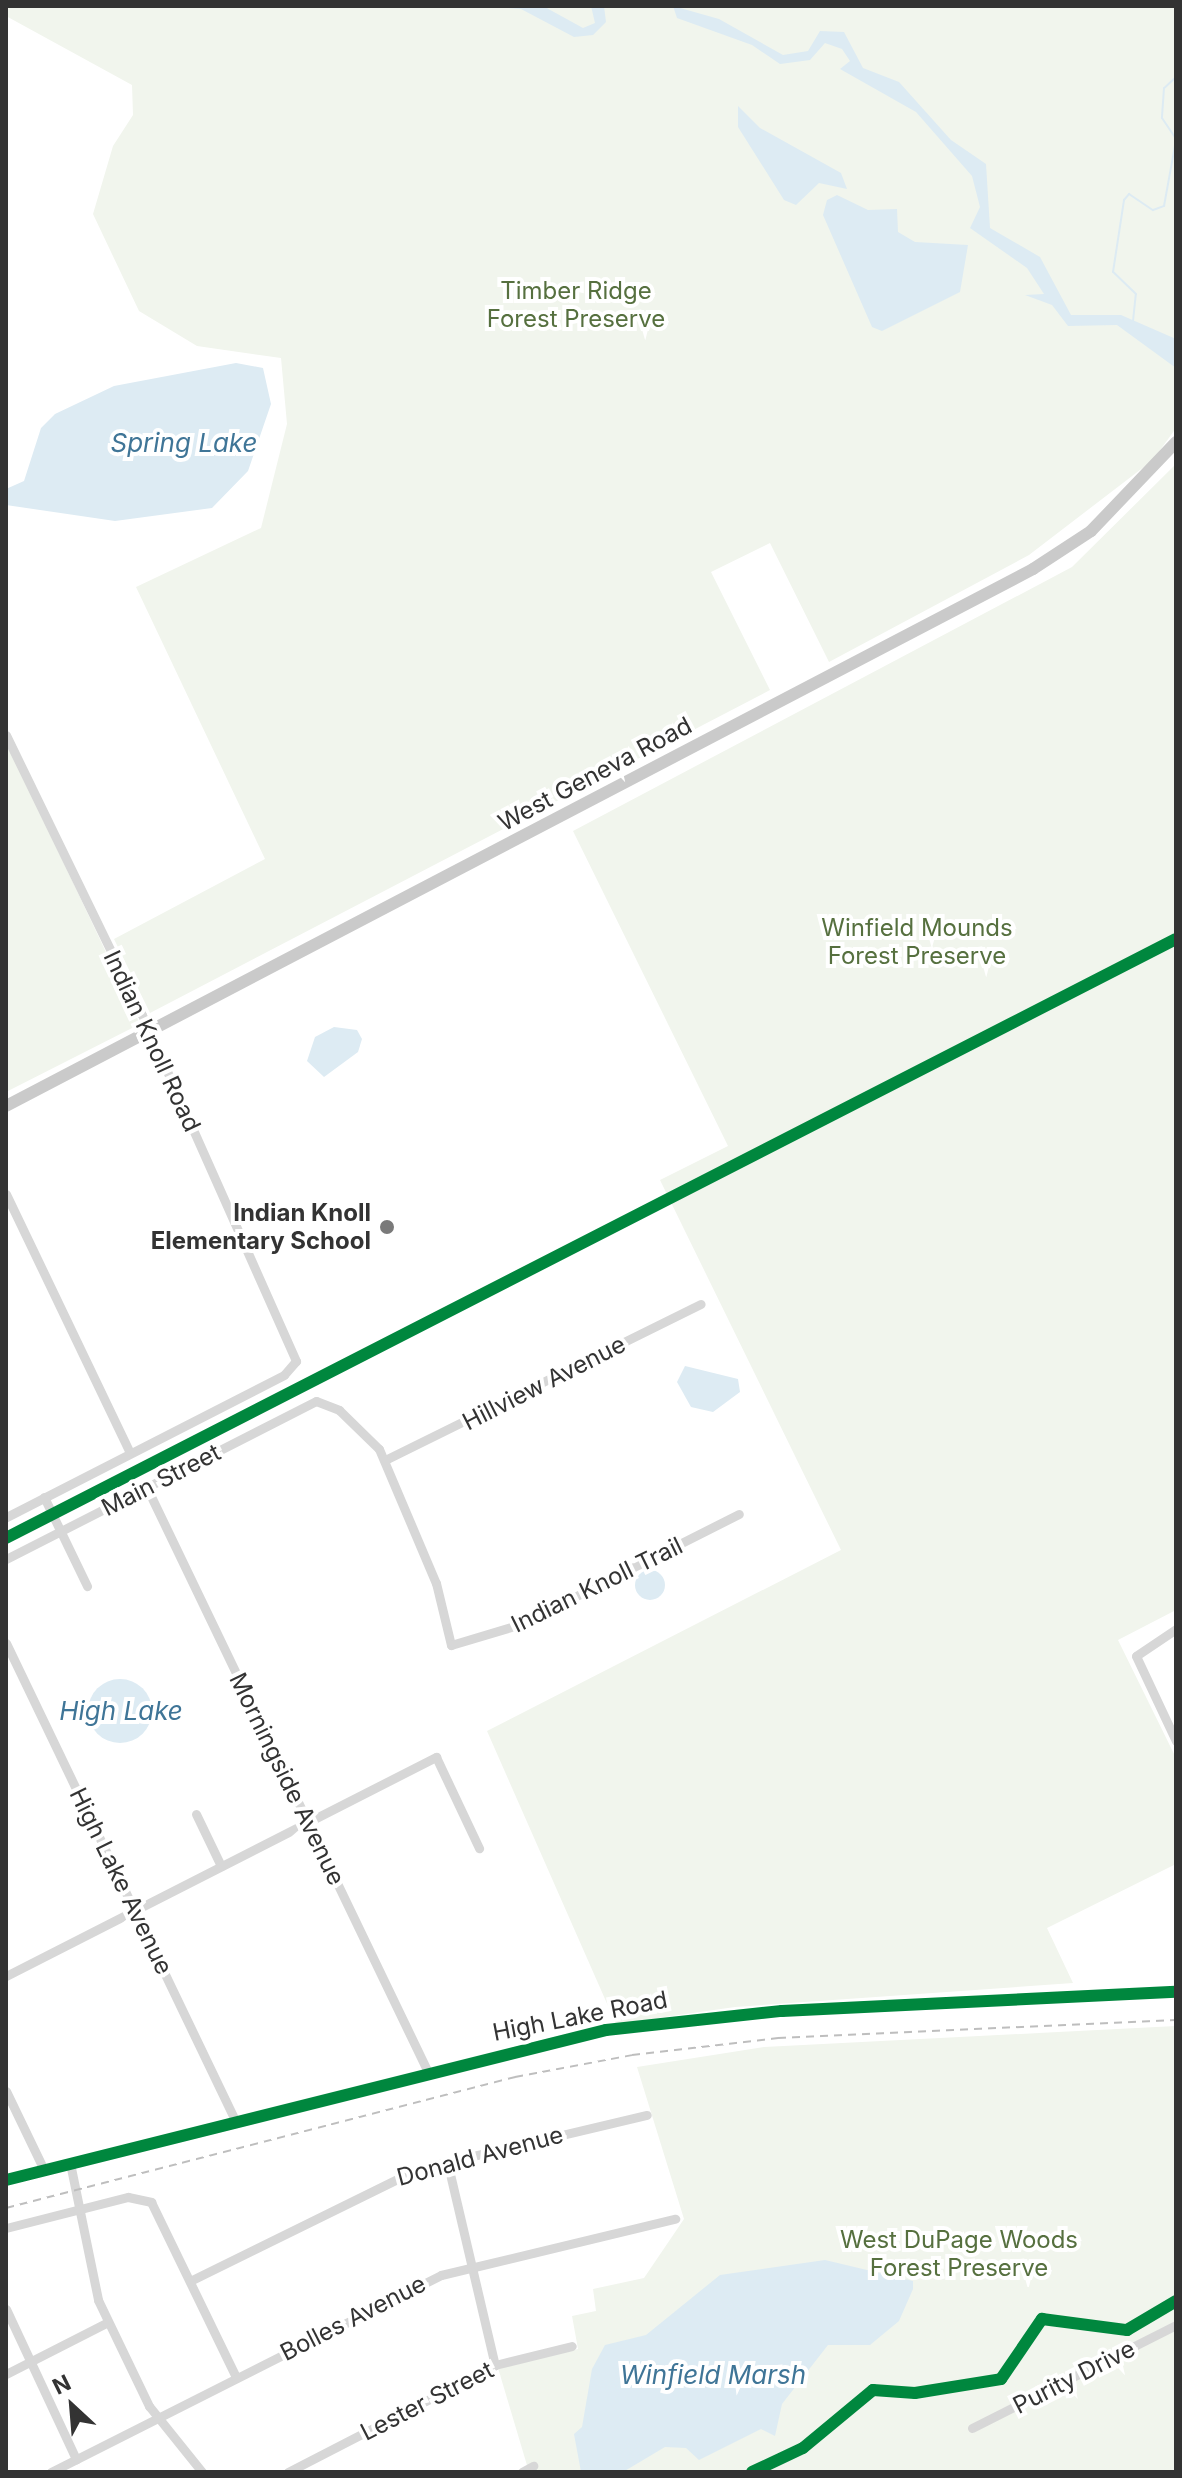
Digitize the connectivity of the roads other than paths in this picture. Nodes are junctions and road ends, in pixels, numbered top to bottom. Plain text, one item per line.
1 (1176, 442) edge
2 (6, 735) edge
3 (149, 1032) junction
4 (6, 1106) edge
5 (6, 1194) edge
6 (701, 1304) dead end
7 (295, 1348) joint
8 (130, 1453) junction
9 (385, 1460) junction
10 (147, 1488) junction
11 (44, 1497) junction
12 (739, 1514) dead end
13 (6, 1517) edge
14 (60, 1532) junction
15 (6, 1559) edge
16 (87, 1586) dead end
17 (1176, 1629) edge
18 (6, 1643) edge
19 (1176, 1741) edge
20 (196, 1814) dead end
21 (308, 1822) junction
22 (479, 1848) dead end
23 (221, 1866) junction
24 (135, 1910) junction
25 (6, 1976) edge
26 (1176, 1992) edge
27 (427, 2070) junction
28 (6, 2091) edge
29 (647, 2115) dead end
30 (235, 2120) junction
31 (447, 2161) junction
32 (70, 2163) junction
33 (44, 2170) junction
34 (6, 2180) edge
35 (80, 2209) junction
36 (675, 2219) dead end
37 (6, 2228) edge
38 (471, 2266) junction
39 (190, 2281) junction
40 (6, 2309) edge
41 (108, 2322) junction
42 (1176, 2325) edge
43 (572, 2346) dead end
44 (30, 2362) junction
45 (495, 2365) junction
46 (6, 2374) edge
47 (236, 2377) junction
48 (158, 2418) junction
49 (972, 2428) dead end
50 (76, 2459) junction
51 (533, 2466) dead end
52 (51, 2472) edge
53 (202, 2472) edge
54 (288, 2472) edge
55 (522, 2472) edge

1 - 3 main road, West Geneva Road
2 - 3 street, Indian Knoll Road
3 - 4 main road, West Geneva Road
3 - 7 street, Indian Knoll Road
5 - 8 street
6 - 9 street, Hillview Avenue
7 - 8 street, Main Street
8 - 11 street, Main Street
9 - 10 street, Main Street
9 - 12 street, Indian Knoll Trail
10 - 14 street, Main Street
10 - 21 street, Morningside Avenue
11 - 13 street, Main Street
11 - 14 street
14 - 15 street, Main Street
14 - 16 street
17 - 19 street
18 - 24 street, High Lake Avenue
20 - 23 street
21 - 22 street
21 - 23 street
21 - 27 street, Morningside Avenue
23 - 24 street
24 - 25 street
24 - 30 street, High Lake Avenue
26 - 27 street, High Lake Road
27 - 30 street, High Lake Road
28 - 33 street
29 - 31 street, Donald Avenue
30 - 32 street, High Lake Road
31 - 38 street
31 - 39 street, Donald Avenue
32 - 33 street, High Lake Road
32 - 35 street
33 - 34 street, High Lake Road
35 - 37 street
35 - 39 street
35 - 41 street
36 - 38 street, Bolles Avenue
38 - 45 street
38 - 47 street, Bolles Avenue
39 - 47 street
40 - 44 street
41 - 44 street
41 - 48 street
42 - 49 street, Purity Drive
43 - 45 street, Lester Street
44 - 46 street
44 - 50 street
45 - 54 street, Lester Street
47 - 48 street, Bolles Avenue
48 - 50 street, Bolles Avenue
48 - 53 street
50 - 52 street, Bolles Avenue
51 - 55 street

